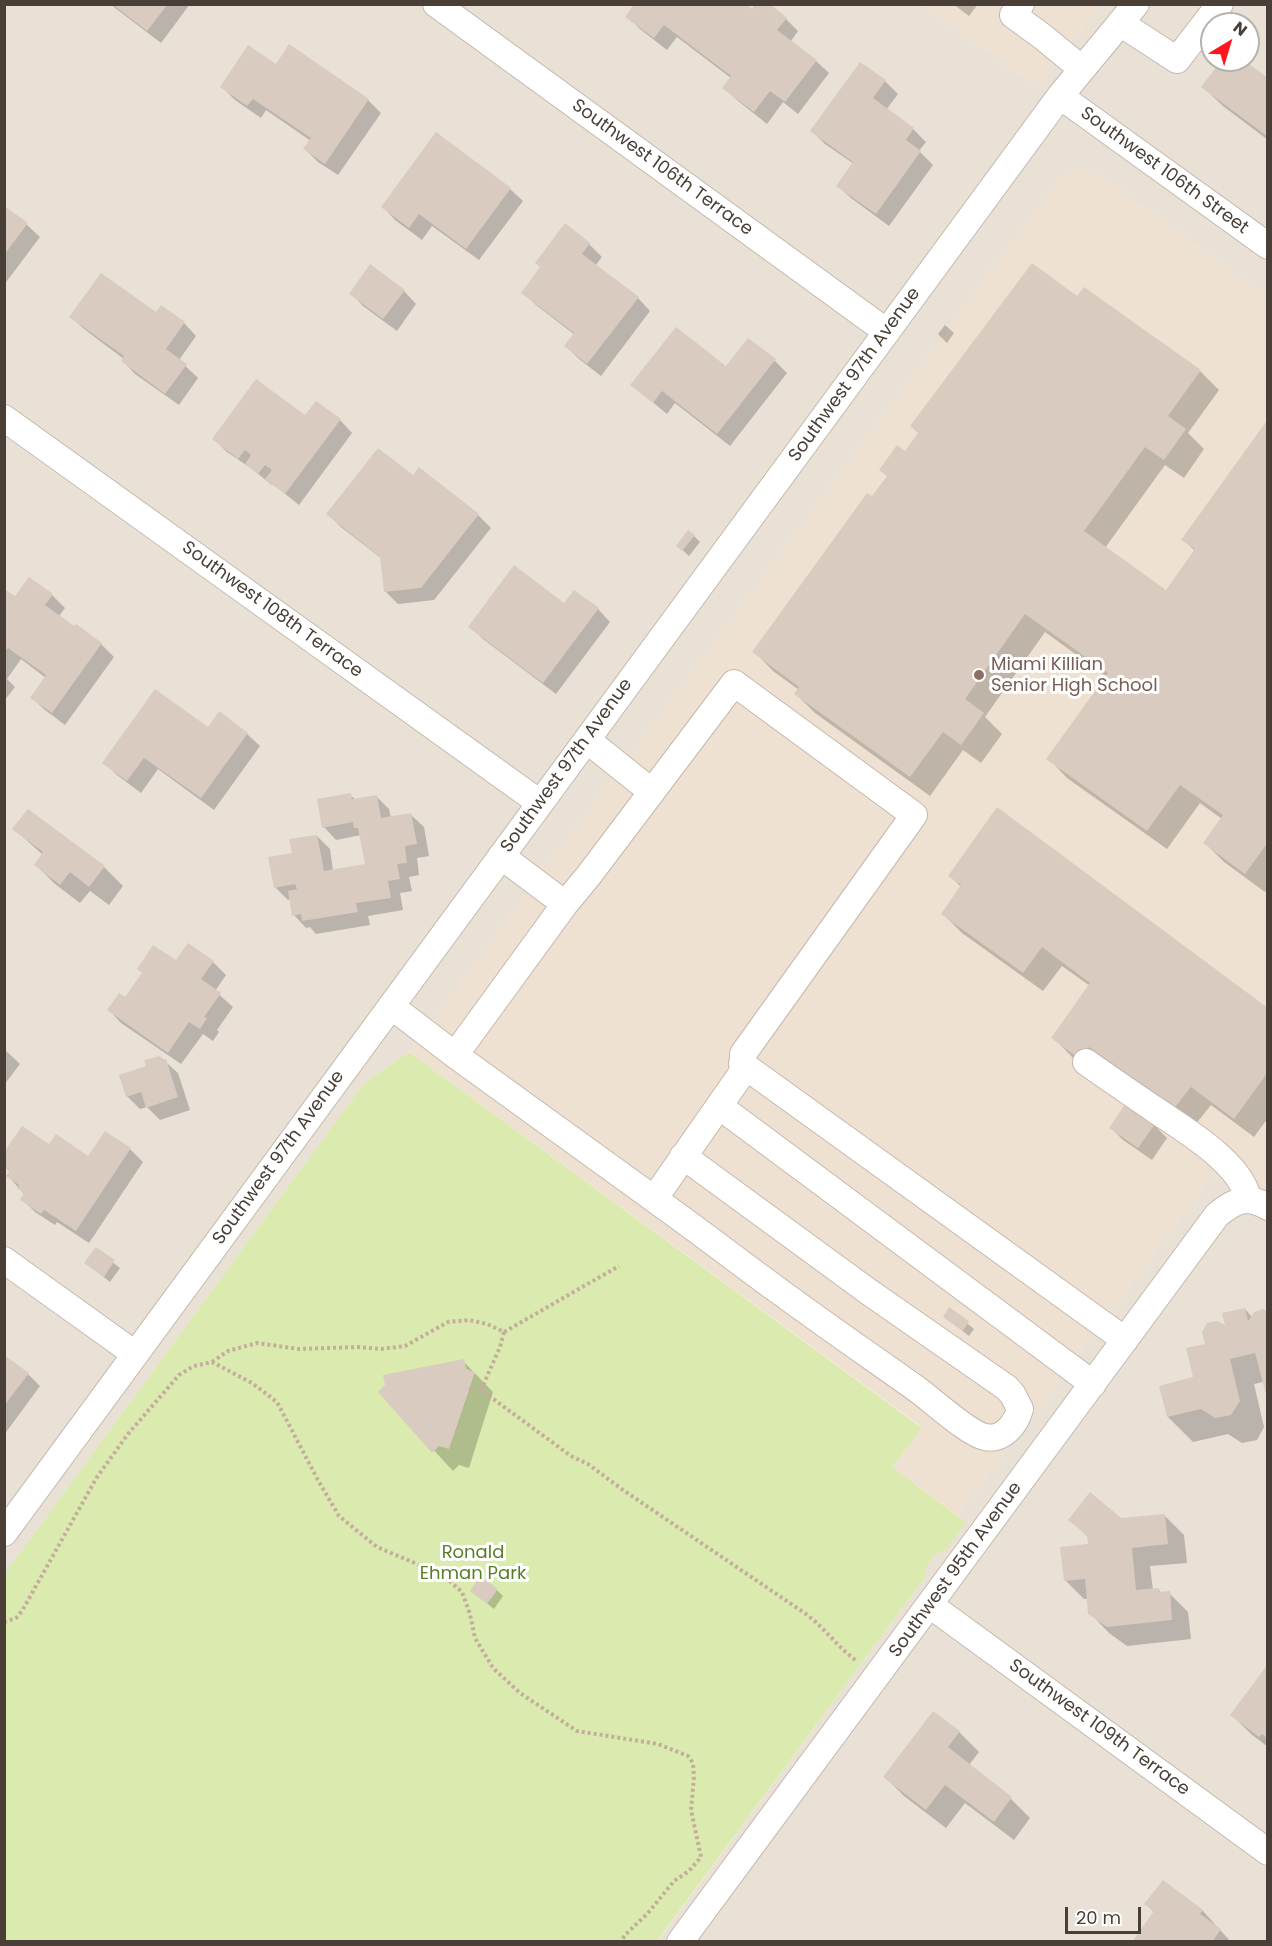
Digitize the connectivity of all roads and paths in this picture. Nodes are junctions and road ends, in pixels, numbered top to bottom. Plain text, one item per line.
1 (436, 4) edge
2 (1021, 4) edge
3 (1220, 4) edge
4 (1128, 14) edge
5 (1082, 69) junction
6 (1060, 96) junction
7 (1268, 246) edge
8 (887, 332) junction
9 (4, 418) edge
10 (586, 741) junction
11 (652, 792) junction
12 (540, 803) junction
13 (501, 856) junction
14 (565, 904) junction
15 (391, 1006) junction
16 (454, 1055) junction
17 (1086, 1062) dead end
18 (742, 1064) junction
19 (719, 1106) junction
20 (683, 1156) junction
21 (654, 1199) junction
22 (1250, 1203) edge
23 (4, 1260) edge
24 (620, 1266) dead end
25 (504, 1332) junction
26 (1125, 1340) junction
27 (135, 1354) junction
28 (212, 1362) junction
29 (1093, 1384) junction
30 (469, 1389) dead end
31 (481, 1390) junction
32 (4, 1533) edge
33 (930, 1605) junction
34 (4, 1622) edge
35 (863, 1665) dead end
36 (1268, 1852) edge
37 (620, 1941) edge
38 (680, 1941) edge

1 - 8 street, Southwest 106th Terrace
2 - 5 street
3 - 4 street
4 - 5 street, Southwest 97th Avenue
5 - 6 street, Southwest 97th Avenue
6 - 7 street, Southwest 106th Street
6 - 8 street, Southwest 97th Avenue
8 - 10 street, Southwest 97th Avenue
9 - 12 street, Southwest 108th Terrace
10 - 11 street
10 - 12 street, Southwest 97th Avenue
11 - 14 street
11 - 18 street
12 - 13 street, Southwest 97th Avenue
13 - 14 street
13 - 15 street, Southwest 97th Avenue
14 - 16 street
15 - 16 street
15 - 27 street, Southwest 97th Avenue
16 - 21 street
17 - 22 street
18 - 19 street
18 - 26 street
19 - 20 street
19 - 29 street
20 - 21 street
20 - 21 street
22 - 26 street, Southwest 95th Avenue
23 - 27 street
24 - 25 path
25 - 28 path
25 - 31 path
26 - 29 street, Southwest 95th Avenue
27 - 32 street, Southwest 97th Avenue
28 - 34 path
28 - 37 path
29 - 33 street, Southwest 95th Avenue
30 - 31 path
31 - 35 path
33 - 36 street, Southwest 109th Terrace
33 - 38 street, Southwest 95th Avenue

